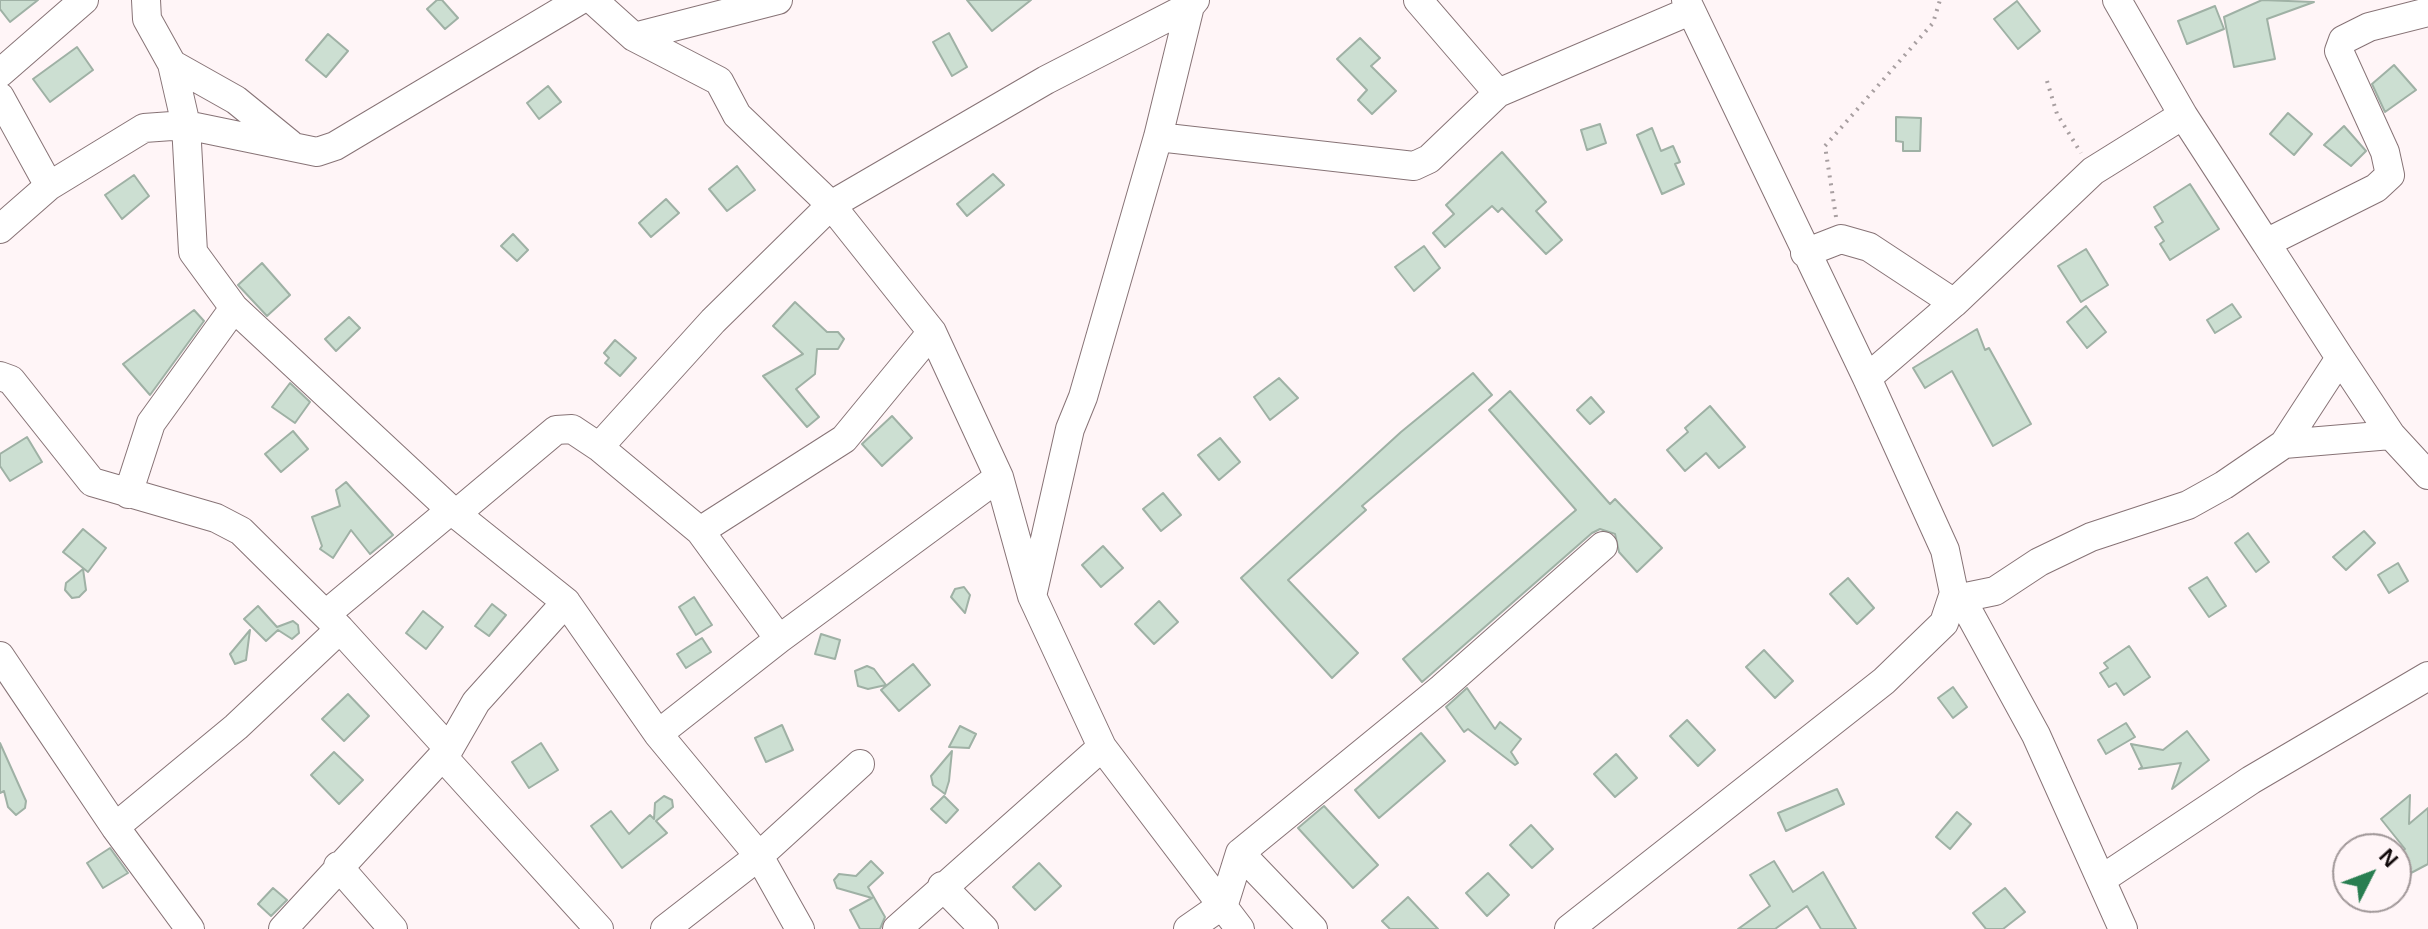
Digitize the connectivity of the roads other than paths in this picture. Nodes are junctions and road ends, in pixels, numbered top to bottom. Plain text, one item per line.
1 (84, 0) edge
2 (146, 0) edge
3 (580, 0) edge
4 (593, 0) edge
5 (778, 0) edge
6 (1418, 0) edge
7 (1192, 3) edge
8 (2126, 3) edge
9 (1688, 6) edge
10 (2428, 12) edge
11 (634, 37) junction
12 (172, 64) junction
13 (0, 73) edge
14 (1498, 93) junction
15 (0, 97) edge
16 (2183, 115) junction
17 (186, 125) junction
18 (1158, 137) junction
19 (294, 147) junction
20 (49, 186) junction
21 (831, 205) junction
22 (0, 229) edge
23 (2266, 243) junction
24 (1805, 253) junction
25 (1954, 303) junction
26 (234, 308) junction
27 (932, 332) junction
28 (2340, 358) junction
29 (0, 376) edge
30 (1867, 378) junction
31 (2391, 435) junction
32 (2284, 444) junction
33 (599, 447) junction
34 (2428, 475) edge
35 (999, 477) junction
36 (128, 494) junction
37 (454, 511) junction
38 (700, 531) junction
39 (1603, 546) dead end
40 (1032, 596) junction
41 (1957, 596) junction
42 (566, 602) junction
43 (333, 621) junction
44 (779, 639) junction
45 (0, 656) edge
46 (2428, 676) edge
47 (8, 690) edge
48 (658, 734) junction
49 (1102, 747) junction
50 (449, 749) junction
51 (860, 764) dead end
52 (115, 827) junction
53 (1240, 853) junction
54 (759, 856) junction
55 (338, 866) junction
56 (2102, 879) junction
57 (942, 886) junction
58 (1224, 904) junction
59 (190, 929) edge
60 (283, 929) edge
61 (393, 929) edge
62 (599, 929) edge
63 (665, 929) edge
64 (800, 929) edge
65 (897, 929) edge
66 (984, 929) edge
67 (1188, 929) edge
68 (1240, 929) edge
69 (1313, 929) edge
70 (1569, 929) edge
71 (2123, 929) edge

1 - 13 street
2 - 12 street
3 - 19 street
4 - 11 street
5 - 11 street
6 - 14 street
7 - 18 street
7 - 21 street
8 - 16 street
9 - 14 street
9 - 24 street
10 - 23 street
11 - 21 street
12 - 17 street
12 - 19 street
14 - 18 street
15 - 20 street
16 - 23 street
16 - 25 street
17 - 19 street
17 - 20 street
17 - 26 street
18 - 40 street
20 - 22 street
21 - 27 street
21 - 33 street
23 - 28 street
24 - 25 street
24 - 30 street
25 - 30 street
26 - 36 street
26 - 37 street
27 - 35 street
27 - 38 street
28 - 31 street
28 - 32 street
29 - 36 street
30 - 41 street
31 - 32 street
31 - 34 street
32 - 41 street
33 - 37 street
33 - 38 street
35 - 40 street
35 - 44 street
36 - 43 street
37 - 42 street
37 - 43 street
38 - 44 street
39 - 53 street
40 - 49 street
41 - 56 street
41 - 70 street
42 - 48 street
42 - 50 street
43 - 50 street
43 - 52 street
44 - 48 street
45 - 47 street
46 - 56 street
47 - 52 street
48 - 54 street
49 - 57 street
49 - 58 street
50 - 55 street
50 - 62 street
51 - 54 street
52 - 59 street
53 - 58 street
53 - 69 street
54 - 63 street
54 - 64 street
55 - 60 street
55 - 61 street
56 - 71 street
57 - 65 street
57 - 66 street
58 - 67 street
58 - 68 street

